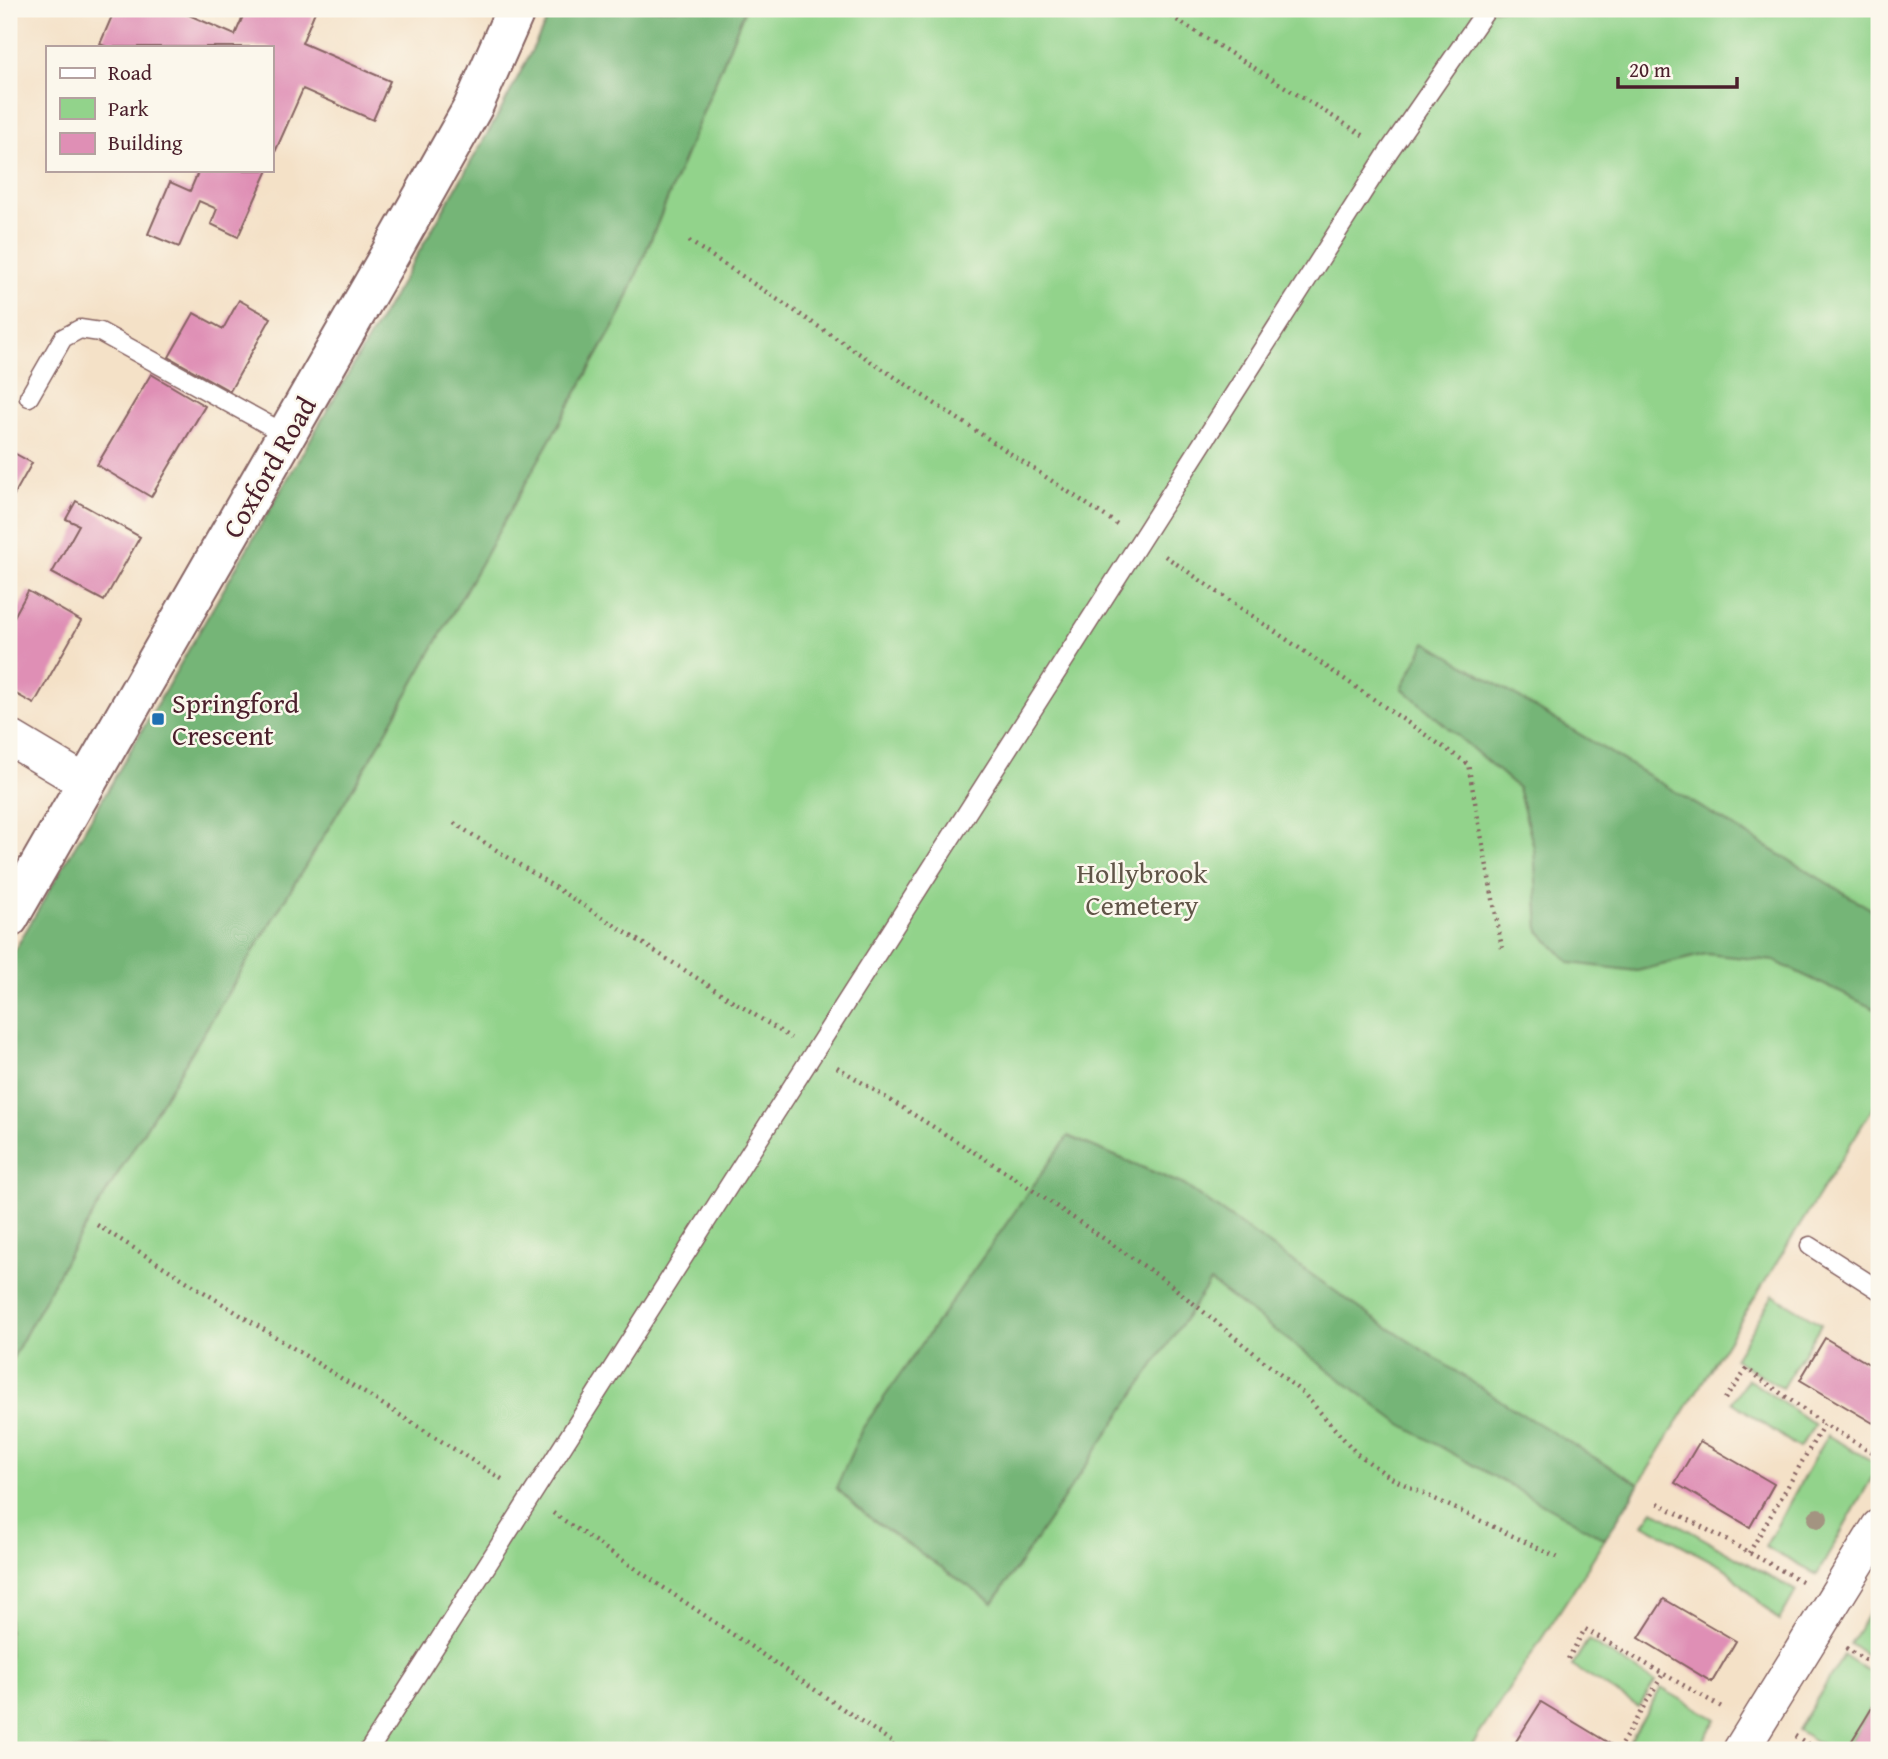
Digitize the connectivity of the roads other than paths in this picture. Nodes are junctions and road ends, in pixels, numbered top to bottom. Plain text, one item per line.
1 (516, 9) edge
2 (1487, 9) edge
3 (29, 397) dead end
4 (287, 435) junction
5 (9, 737) edge
6 (86, 783) junction
7 (9, 918) edge
8 (1810, 1245) dead end
9 (1879, 1290) edge
10 (1879, 1527) edge
11 (1748, 1738) edge
12 (369, 1750) edge

1 - 4 street, Coxford Road
2 - 12 lane
3 - 4 lane
4 - 6 street, Coxford Road
5 - 6 street
6 - 7 street, Coxford Road
8 - 9 lane
10 - 11 street

